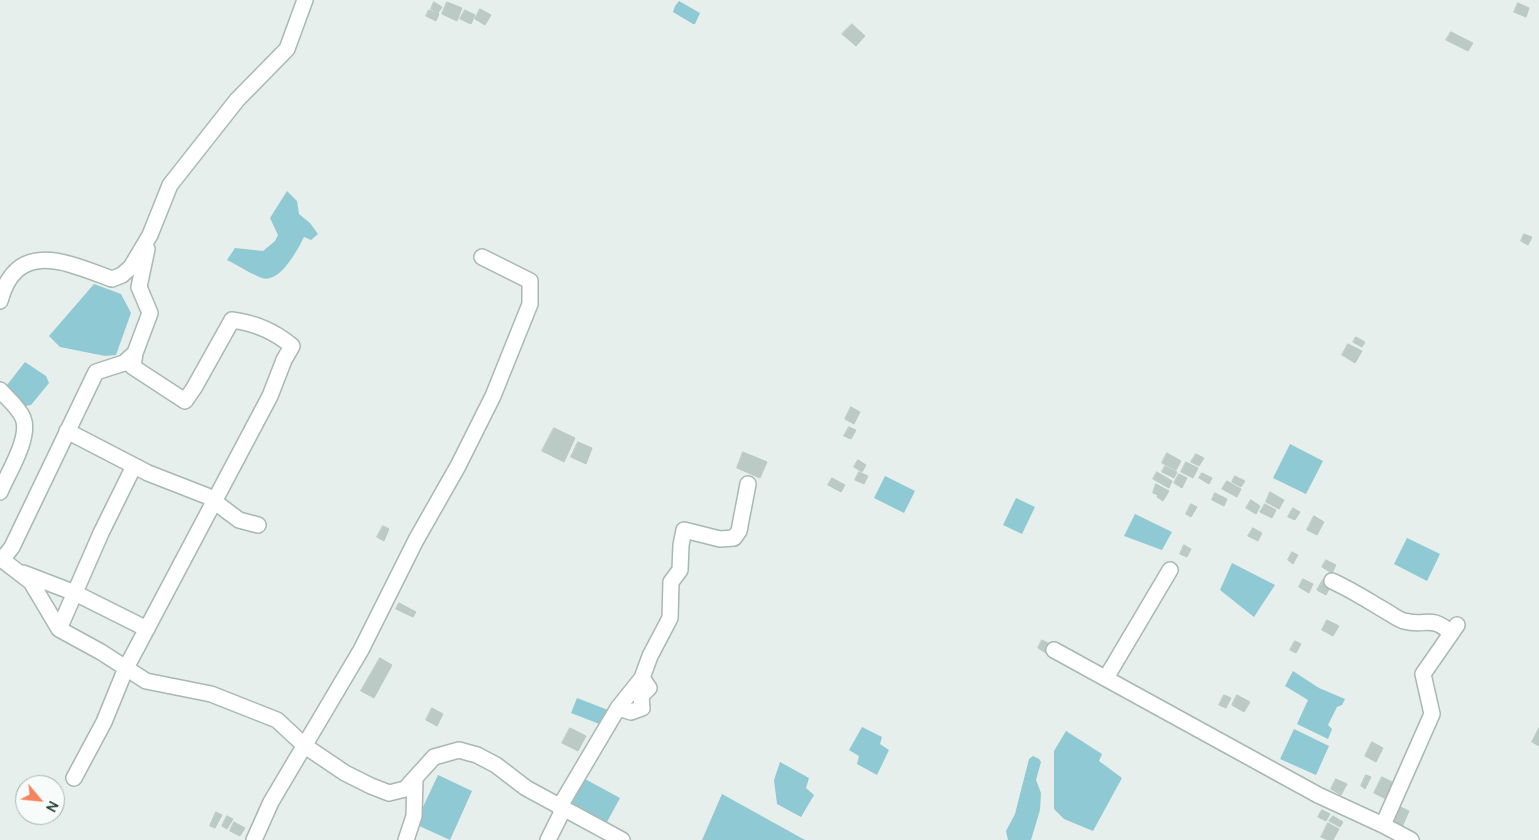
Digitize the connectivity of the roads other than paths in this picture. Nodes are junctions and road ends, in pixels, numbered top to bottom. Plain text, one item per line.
1 (305, 0) edge
2 (150, 236) junction
3 (482, 257) dead end
4 (0, 301) edge
5 (135, 353) junction
6 (0, 390) edge
7 (66, 431) junction
8 (134, 466) junction
9 (748, 484) dead end
10 (0, 492) edge
11 (214, 501) junction
12 (258, 524) dead end
13 (0, 561) edge
14 (15, 570) junction
15 (1170, 570) dead end
16 (1332, 581) dead end
17 (75, 593) junction
18 (59, 629) junction
19 (147, 629) junction
20 (1054, 650) dead end
21 (126, 668) junction
22 (1106, 678) junction
23 (305, 746) junction
24 (74, 778) dead end
25 (415, 779) junction
26 (560, 806) junction
27 (1383, 825) junction
28 (254, 840) edge
29 (406, 840) edge
30 (548, 840) edge
31 (622, 840) edge
32 (1411, 840) edge

1 - 2 street
2 - 4 street
2 - 5 street
3 - 23 street
5 - 7 street
5 - 11 street
6 - 10 street
7 - 8 street
7 - 13 street
8 - 11 street
8 - 17 street
9 - 26 street
11 - 12 street
11 - 19 street
13 - 14 street
14 - 17 street
14 - 18 street
15 - 22 street
16 - 27 street
17 - 18 street
17 - 19 street
18 - 21 street
19 - 21 street
20 - 22 street
21 - 23 street
21 - 24 street
22 - 27 street
23 - 25 street
23 - 28 street
25 - 26 street
25 - 29 street
26 - 30 street
26 - 31 street
27 - 32 street

